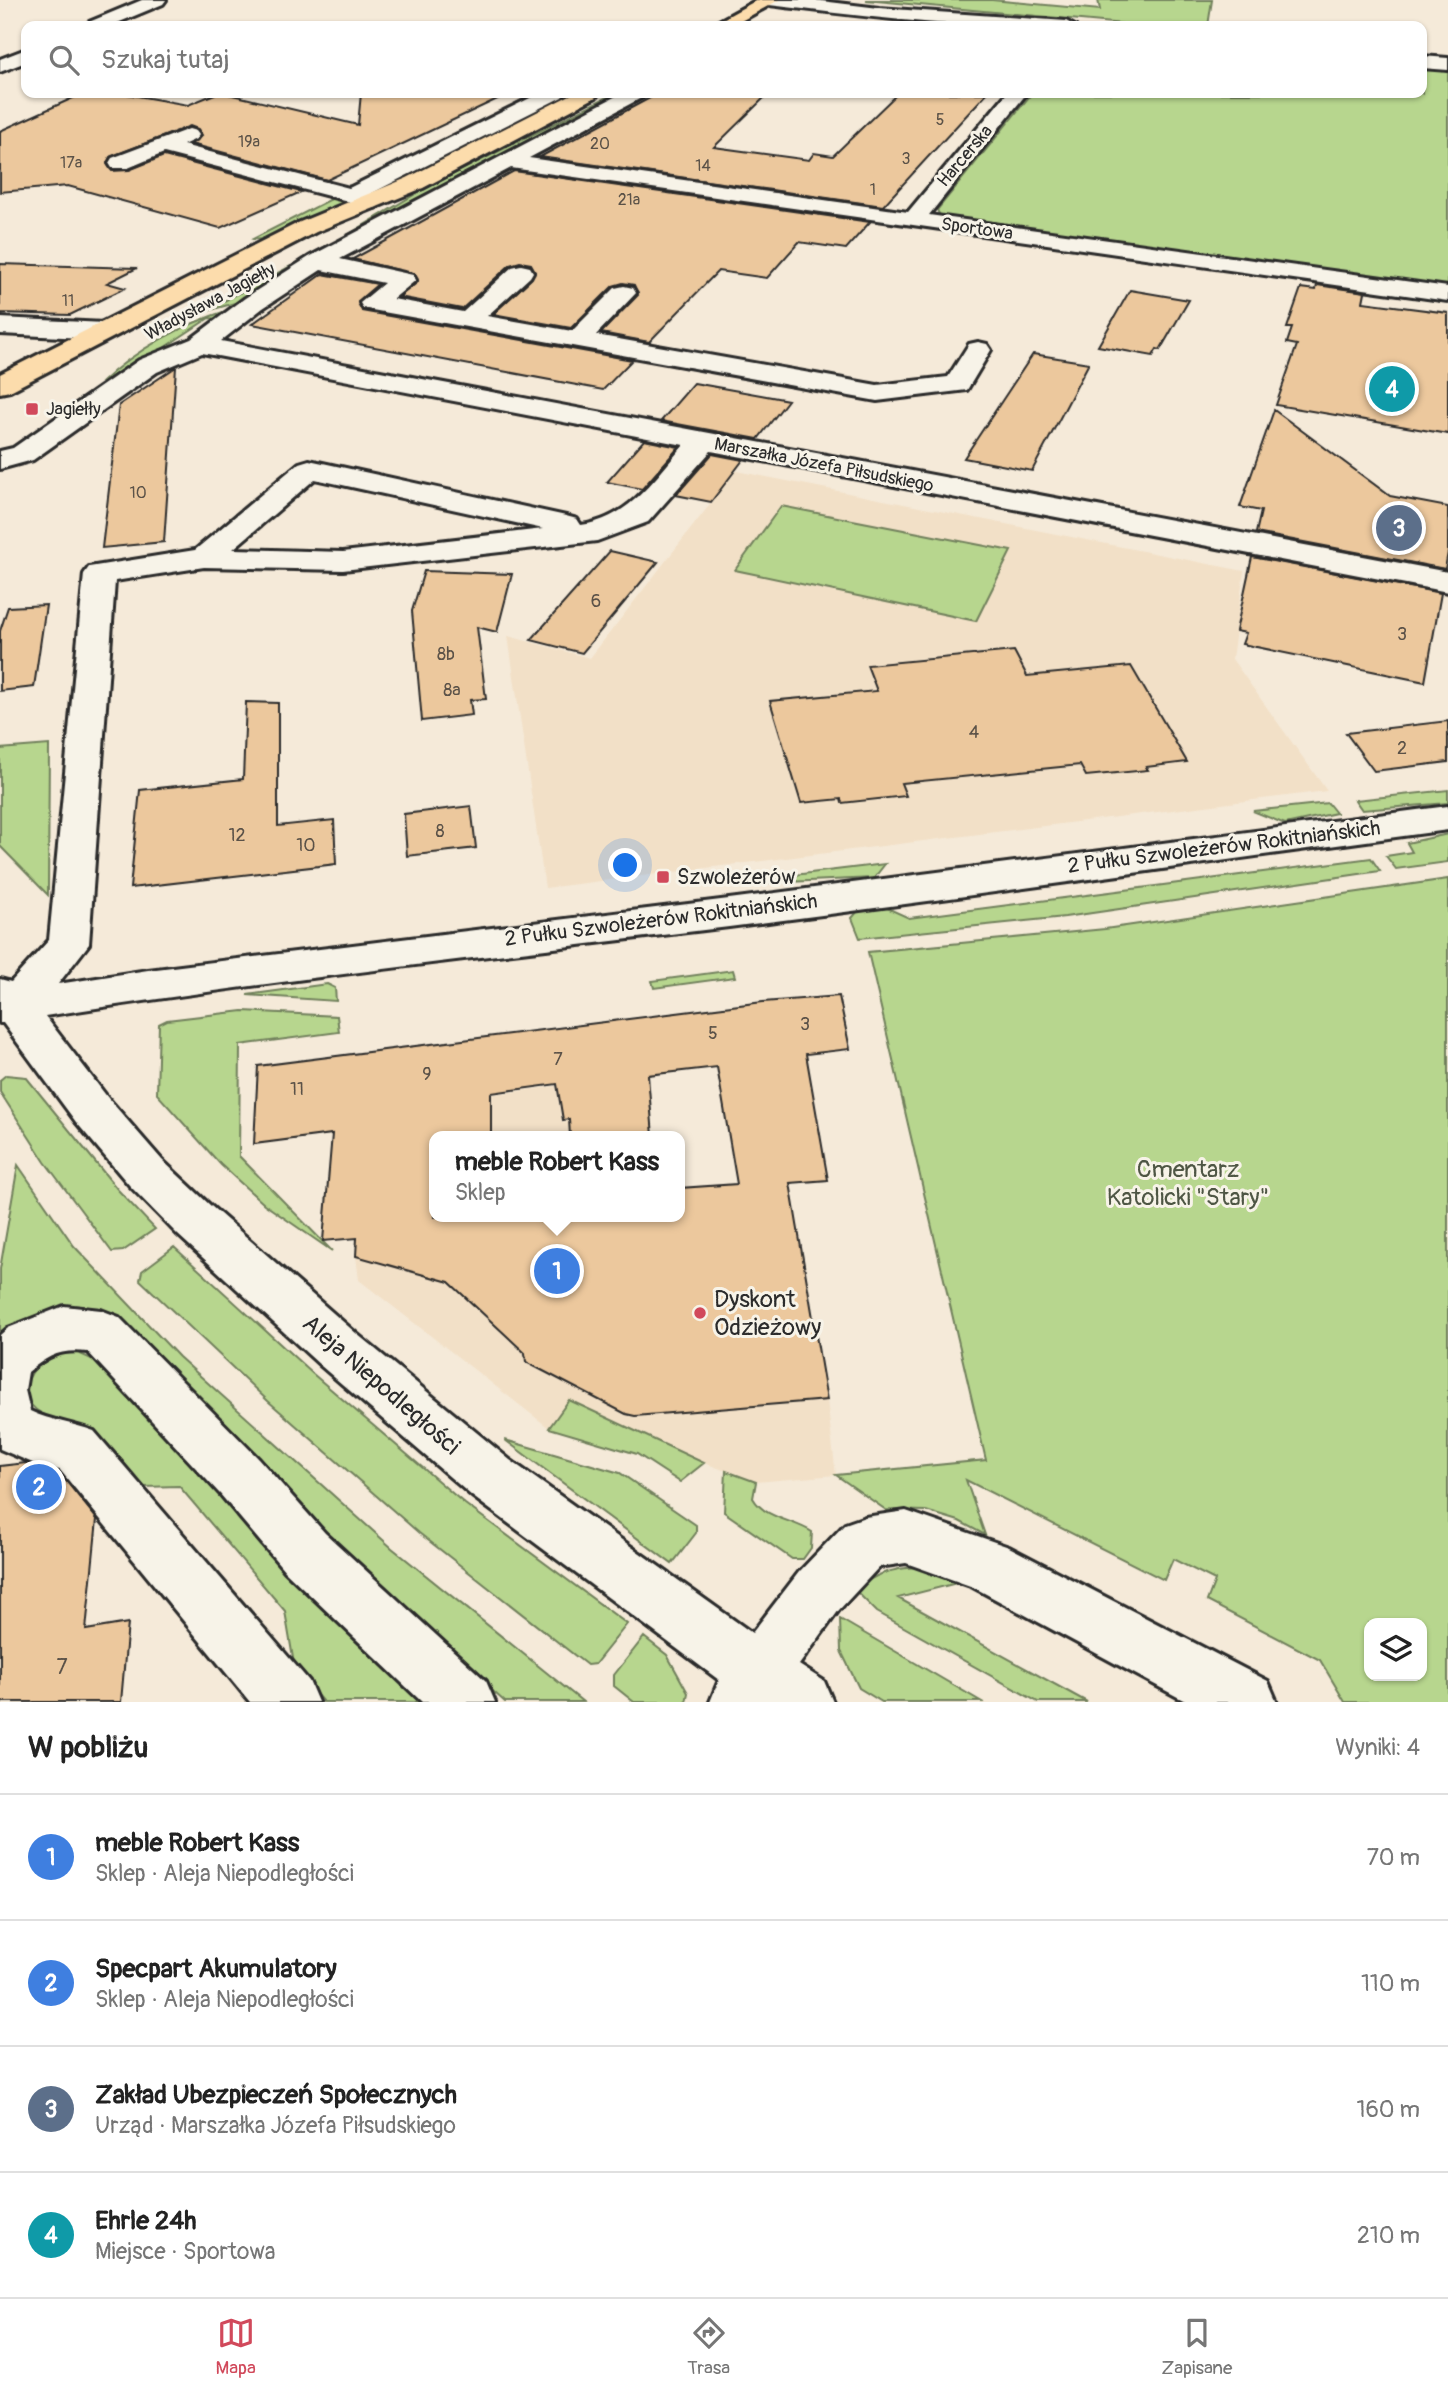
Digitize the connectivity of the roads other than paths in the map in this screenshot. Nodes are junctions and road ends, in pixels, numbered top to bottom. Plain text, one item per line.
1 (158, 0) edge
2 (770, 0) edge
3 (107, 21) edge
4 (732, 21) edge
5 (994, 21) edge
6 (21, 57) edge
7 (1427, 62) edge
8 (1448, 64) edge
9 (0, 66) edge
10 (546, 98) edge
11 (579, 98) edge
12 (627, 98) edge
13 (1013, 98) edge
14 (189, 135) dead end
15 (162, 146) junction
16 (507, 161) junction
17 (120, 163) dead end
18 (415, 183) junction
19 (360, 198) junction
20 (913, 220) junction
21 (317, 262) junction
22 (521, 272) dead end
23 (624, 293) dead end
24 (1448, 293) edge
25 (468, 320) junction
26 (0, 326) edge
27 (105, 331) junction
28 (577, 340) junction
29 (200, 345) junction
30 (978, 350) dead end
31 (0, 385) edge
32 (20, 401) dead end
33 (703, 442) junction
34 (0, 460) edge
35 (597, 532) junction
36 (204, 558) junction
37 (1448, 582) edge
38 (1448, 818) edge
39 (4, 996) edge
40 (0, 1390) edge
41 (767, 1692) edge
42 (288, 1702) edge
43 (465, 1702) edge
44 (1247, 1702) edge

1 - 3 street
2 - 4 main road
2 - 5 street
6 - 9 street
7 - 8 street
10 - 19 street
11 - 18 main road, Władysława Jagiełły
12 - 16 street
13 - 20 street, Harcerska
14 - 15 street
15 - 17 street
15 - 19 street
16 - 20 street, Sportowa
16 - 21 street
18 - 19 main road, Władysława Jagiełły
18 - 32 main road, Władysława Jagiełły
19 - 27 main road, Władysława Jagiełły
20 - 24 street, Sportowa
21 - 25 street
21 - 29 street
22 - 25 street
23 - 28 street
25 - 28 street
26 - 27 street
27 - 31 main road, Władysława Jagiełły
28 - 30 street
29 - 33 street, Marszałka Józefa Piłsudskiego
29 - 34 street
33 - 35 street
33 - 37 street, Marszałka Józefa Piłsudskiego
35 - 36 street
35 - 36 street
36 - 39 street
38 - 39 street, 2 Pułku Szwoleżerów Rokitniańskich
39 - 41 street, Aleja Niepodległości
40 - 42 street
40 - 43 street
41 - 44 street

